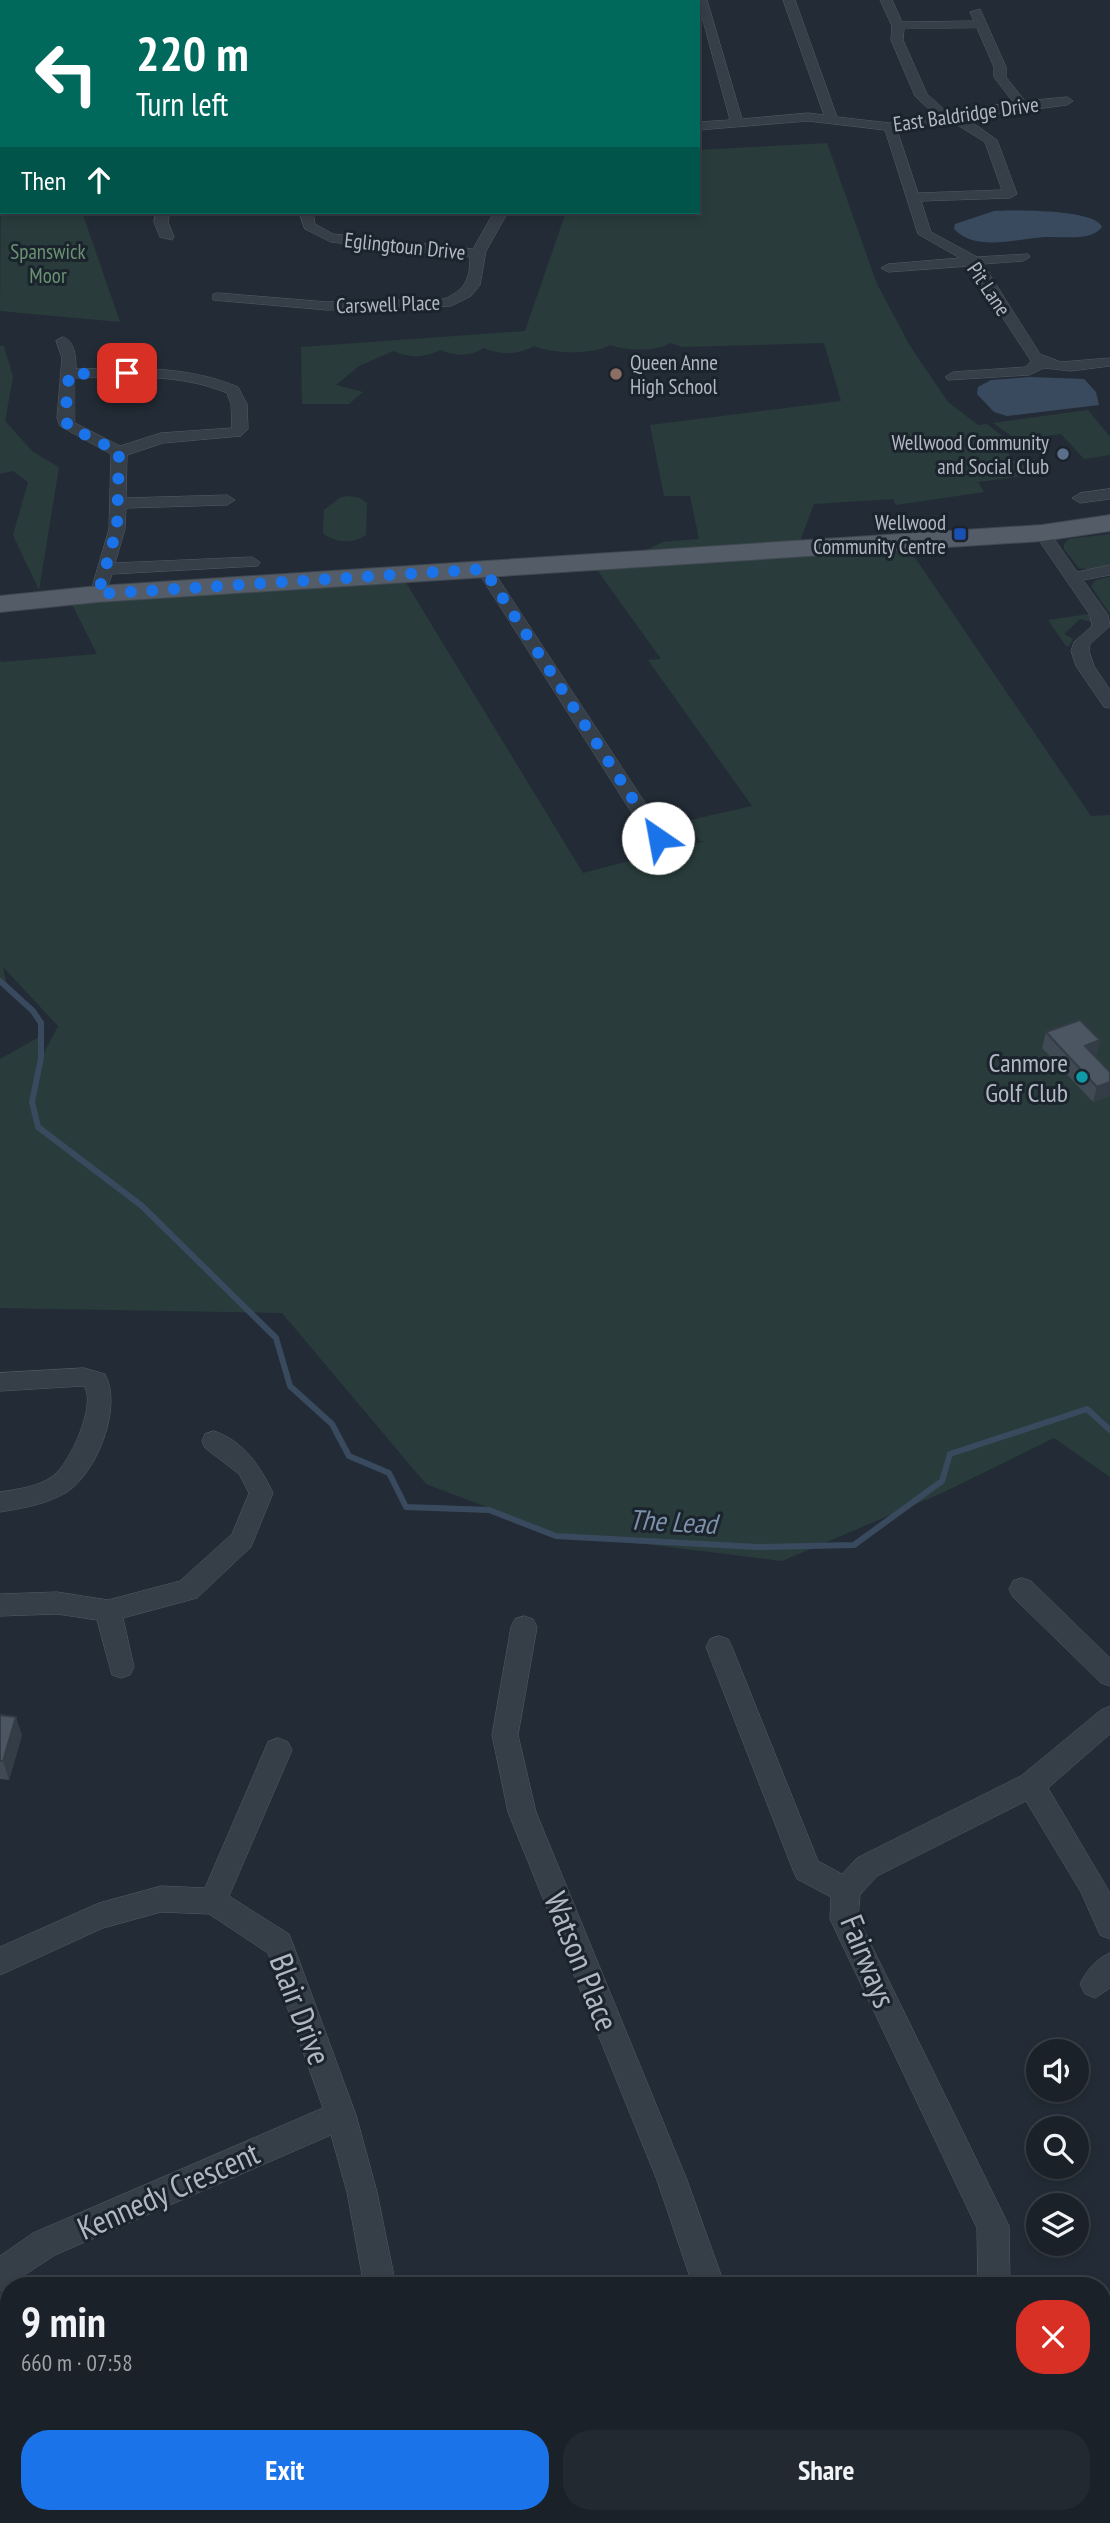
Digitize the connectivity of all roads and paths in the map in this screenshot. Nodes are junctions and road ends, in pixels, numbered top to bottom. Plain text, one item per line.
1 (701, 0) edge
2 (789, 0) edge
3 (886, 0) edge
4 (975, 12) dead end
5 (983, 24) junction
6 (898, 26) junction
7 (1067, 101) dead end
8 (1021, 105) junction
9 (831, 117) junction
10 (950, 117) junction
11 (737, 122) junction
12 (700, 126) edge
13 (890, 127) junction
14 (914, 197) junction
15 (163, 214) edge
16 (306, 214) edge
17 (500, 214) edge
18 (167, 237) dead end
19 (478, 254) junction
20 (1023, 257) dead end
21 (972, 260) junction
22 (888, 268) dead end
23 (218, 297) dead end
24 (63, 341) dead end
25 (1034, 356) junction
26 (1110, 362) edge
27 (69, 374) junction
28 (953, 377) dead end
29 (238, 431) junction
30 (260, 433) dead end
31 (119, 452) junction
32 (241, 490) dead end
33 (1109, 495) edge
34 (1080, 498) dead end
35 (119, 503) junction
36 (1110, 523) edge
37 (1042, 533) junction
38 (252, 562) dead end
39 (484, 569) junction
40 (1110, 570) edge
41 (1071, 578) junction
42 (101, 582) junction
43 (0, 604) edge
44 (1110, 703) edge
45 (658, 838) dead end
46 (0, 1382) edge
47 (214, 1441) dead end
48 (0, 1502) edge
49 (1022, 1589) dead end
50 (0, 1605) edge
51 (108, 1611) junction
52 (524, 1627) dead end
53 (719, 1647) dead end
54 (121, 1667) dead end
55 (1110, 1675) edge
56 (1110, 1718) edge
57 (278, 1750) dead end
58 (1031, 1786) junction
59 (846, 1891) junction
60 (213, 1901) junction
61 (1110, 1926) edge
62 (0, 1961) edge
63 (341, 2115) junction
64 (0, 2275) edge
65 (378, 2277) edge
66 (706, 2277) edge
67 (993, 2277) edge

1 - 11 street
2 - 9 street
3 - 6 street
4 - 5 street
5 - 6 street
5 - 8 street
6 - 10 street
7 - 8 street, East Baldridge Drive
8 - 10 street, East Baldridge Drive
9 - 11 street, East Baldridge Drive
9 - 13 street, East Baldridge Drive
10 - 13 street, East Baldridge Drive
10 - 14 street
11 - 12 street, East Baldridge Drive
13 - 14 street, Pit Lane
14 - 21 street, Pit Lane
15 - 18 street
16 - 19 street, Eglingtoun Drive
17 - 19 street, Carswell Place
19 - 23 street, Carswell Place
20 - 21 street
21 - 22 street
21 - 25 street, Pit Lane
24 - 27 street
25 - 26 street
25 - 28 street
27 - 29 street
27 - 31 street
29 - 30 street
29 - 31 street
31 - 35 street
32 - 35 street
33 - 34 street
35 - 42 street
36 - 37 main road
37 - 39 main road
37 - 41 street
38 - 42 street
39 - 42 main road
39 - 45 street
40 - 41 street
41 - 44 street
42 - 43 main road
46 - 48 street
47 - 51 street
49 - 55 street
50 - 51 street
51 - 54 street
52 - 66 street, Watson Place
53 - 59 street
56 - 58 street, Fairways
57 - 60 street
58 - 59 street, Fairways
58 - 61 street
59 - 67 street, Fairways
60 - 62 street
60 - 63 street, Blair Drive
63 - 64 street, Kennedy Crescent
63 - 65 street, Blair Drive

